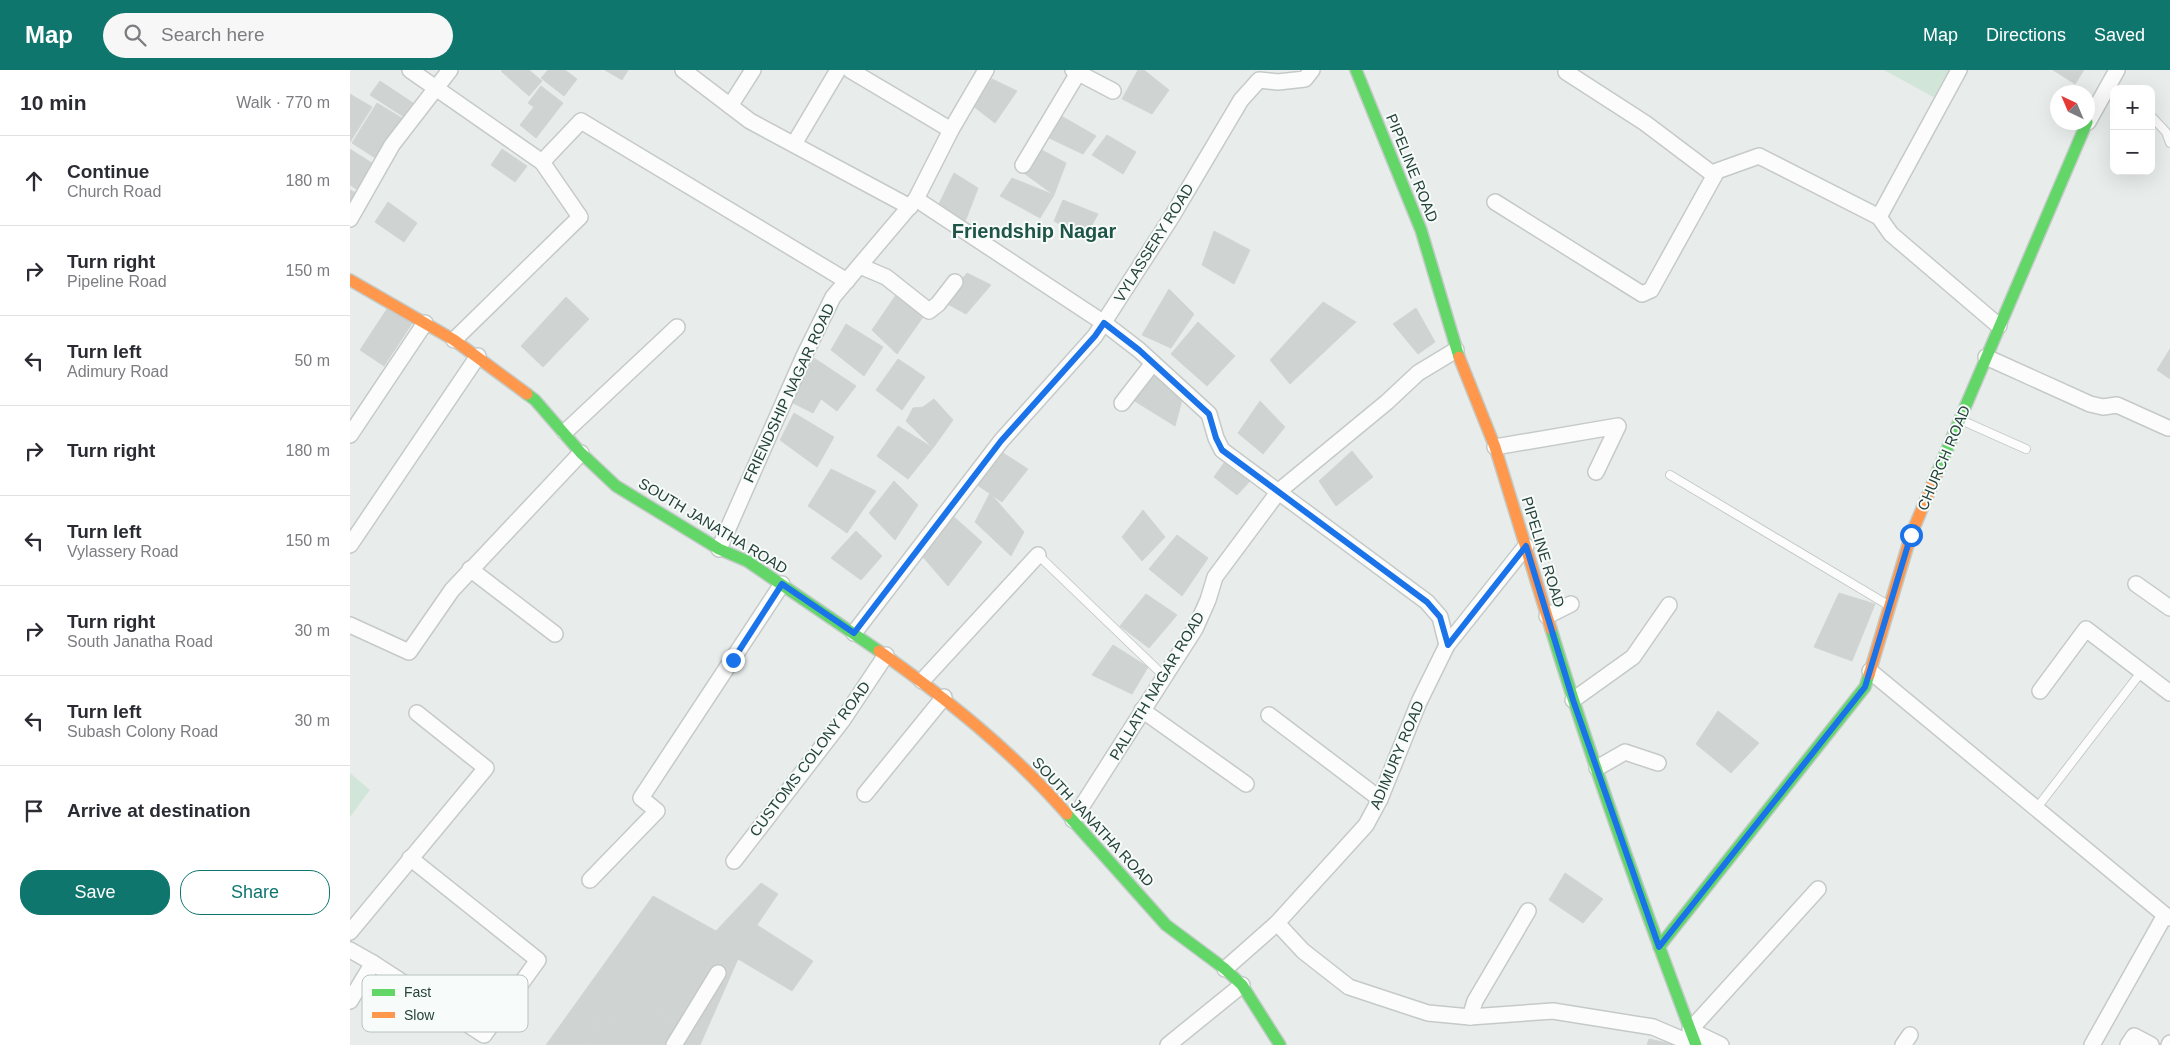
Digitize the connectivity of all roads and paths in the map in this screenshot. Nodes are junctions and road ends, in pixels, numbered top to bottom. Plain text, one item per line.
1 (410, 70) edge
2 (450, 70) edge
3 (683, 70) edge
4 (753, 70) edge
5 (838, 70) edge
6 (850, 70) edge
7 (986, 70) edge
8 (1312, 70) edge
9 (1356, 70) edge
10 (1959, 70) edge
11 (2117, 70) edge
12 (1076, 71) edge
13 (1566, 72) dead end
14 (2113, 85) edge
15 (436, 88) junction
16 (2110, 90) edge
17 (1113, 91) dead end
18 (730, 106) junction
19 (2095, 111) edge
20 (2155, 120) edge
21 (951, 130) junction
22 (2084, 130) edge
23 (2170, 143) edge
24 (794, 144) junction
25 (542, 162) junction
26 (1023, 165) dead end
27 (1714, 175) junction
28 (1495, 202) dead end
29 (913, 203) junction
30 (1879, 217) junction
31 (350, 219) edge
32 (860, 266) junction
33 (350, 280) edge
34 (847, 281) junction
35 (955, 282) dead end
36 (425, 323) junction
37 (1104, 323) junction
38 (1999, 326) junction
39 (677, 327) dead end
40 (454, 340) junction
41 (1456, 350) junction
42 (478, 356) junction
43 (1986, 357) junction
44 (1153, 363) junction
45 (1122, 403) dead end
46 (1961, 420) junction
47 (2168, 428) dead end
48 (565, 432) junction
49 (350, 435) edge
50 (1495, 447) junction
51 (2026, 450) dead end
52 (582, 453) junction
53 (1596, 472) dead end
54 (1670, 475) dead end
55 (1279, 491) junction
56 (350, 545) edge
57 (1526, 546) junction
58 (719, 550) junction
59 (1038, 555) joint
60 (470, 569) junction
61 (782, 584) junction
62 (2136, 584) dead end
63 (1571, 604) dead end
64 (1669, 605) dead end
65 (1889, 606) junction
66 (2170, 608) edge
67 (1547, 616) junction
68 (350, 625) edge
69 (854, 633) junction
70 (555, 634) dead end
71 (1448, 645) junction
72 (886, 656) junction
73 (1870, 671) junction
74 (2142, 671) junction
75 (1164, 676) junction
76 (922, 681) junction
77 (2040, 691) dead end
78 (2170, 693) edge
79 (944, 697) junction
80 (1573, 700) junction
81 (1142, 710) junction
82 (417, 713) dead end
83 (1269, 715) dead end
84 (1658, 763) dead end
85 (1597, 768) junction
86 (1246, 784) dead end
87 (865, 794) dead end
88 (1380, 799) junction
89 (2036, 809) junction
90 (1073, 820) junction
91 (410, 858) junction
92 (734, 861) dead end
93 (590, 880) dead end
94 (1818, 888) dead end
95 (1528, 911) dead end
96 (2167, 916) edge
97 (1277, 923) junction
98 (350, 932) edge
99 (1659, 947) junction
100 (350, 950) edge
101 (373, 963) junction
102 (1225, 969) junction
103 (718, 974) dead end
104 (366, 975) edge
105 (392, 975) edge
106 (527, 975) edge
107 (362, 981) edge
108 (1242, 985) junction
109 (350, 1001) edge
110 (1470, 1017) junction
111 (1690, 1030) junction
112 (674, 1045) edge
113 (1168, 1045) edge
114 (1280, 1045) edge
115 (1696, 1045) edge
116 (1720, 1045) edge
117 (2092, 1045) edge
118 (2128, 1045) edge
119 (2150, 1045) edge

1 - 15 street
2 - 15 street
3 - 18 street
4 - 18 street
5 - 24 street
6 - 21 street
7 - 21 street, FRIENDSHIP NAGAR ROAD
8 - 37 street, VYLASSERY ROAD
9 - 41 street, PIPELINE ROAD
10 - 30 street
11 - 14 street, CHURCH ROAD
12 - 17 street
12 - 26 street
13 - 27 street
15 - 25 street
15 - 31 street
16 - 19 street, CHURCH ROAD
18 - 24 street
20 - 23 lane
21 - 29 street, FRIENDSHIP NAGAR ROAD
22 - 38 street, CHURCH ROAD
24 - 29 street
25 - 34 street
25 - 40 street
27 - 28 street
27 - 30 street
29 - 32 street, FRIENDSHIP NAGAR ROAD
29 - 37 street
30 - 38 street
32 - 34 street, FRIENDSHIP NAGAR ROAD
32 - 35 street
33 - 36 street, SOUTH JANATHA ROAD
34 - 58 street, FRIENDSHIP NAGAR ROAD
36 - 40 street, SOUTH JANATHA ROAD
36 - 49 street
37 - 44 street
37 - 69 street, VYLASSERY ROAD
38 - 43 street, CHURCH ROAD
39 - 48 street
40 - 42 street, SOUTH JANATHA ROAD
41 - 50 street, PIPELINE ROAD
41 - 55 street, PALLATH NAGAR ROAD
42 - 48 street, SOUTH JANATHA ROAD
42 - 56 street
43 - 46 street, CHURCH ROAD
43 - 47 street
44 - 45 street
44 - 55 street
46 - 51 lane
46 - 65 street, CHURCH ROAD
48 - 52 street, SOUTH JANATHA ROAD
50 - 53 street
50 - 57 street, PIPELINE ROAD
52 - 58 street, SOUTH JANATHA ROAD
52 - 60 street
54 - 65 lane
55 - 71 street
55 - 75 street, PALLATH NAGAR ROAD
57 - 67 street, PIPELINE ROAD
57 - 71 street, ADIMURY ROAD
58 - 61 street, SOUTH JANATHA ROAD
59 - 75 lane
59 - 76 street
60 - 68 street
60 - 70 street
61 - 69 street, SOUTH JANATHA ROAD
61 - 93 street
62 - 66 street
63 - 67 street
64 - 80 street
65 - 73 street, CHURCH ROAD
67 - 80 street, PIPELINE ROAD
69 - 72 street, SOUTH JANATHA ROAD
71 - 88 street, ADIMURY ROAD
72 - 76 street, SOUTH JANATHA ROAD
72 - 92 street, CUSTOMS COLONY ROAD
73 - 89 street
73 - 99 street, CHURCH ROAD
74 - 77 street
74 - 78 street
74 - 89 lane
75 - 81 street, PALLATH NAGAR ROAD
76 - 79 street, SOUTH JANATHA ROAD
79 - 87 street
79 - 90 street, SOUTH JANATHA ROAD
80 - 85 street, PIPELINE ROAD
81 - 86 street
81 - 90 street, PALLATH NAGAR ROAD
82 - 91 street
83 - 88 street
84 - 85 street
85 - 99 street, PIPELINE ROAD
88 - 97 street, ADIMURY ROAD
89 - 96 street
90 - 102 street, SOUTH JANATHA ROAD
91 - 98 street
91 - 106 street
94 - 111 street
95 - 110 street
96 - 117 street
97 - 102 street, ADIMURY ROAD
97 - 110 street
99 - 111 street, PIPELINE ROAD
100 - 101 street
101 - 104 street
101 - 105 street
102 - 108 street, SOUTH JANATHA ROAD
103 - 112 street
107 - 109 street
108 - 113 street
108 - 114 street, SOUTH JANATHA ROAD
110 - 115 street
111 - 115 street, PIPELINE ROAD
111 - 116 street
118 - 119 street

